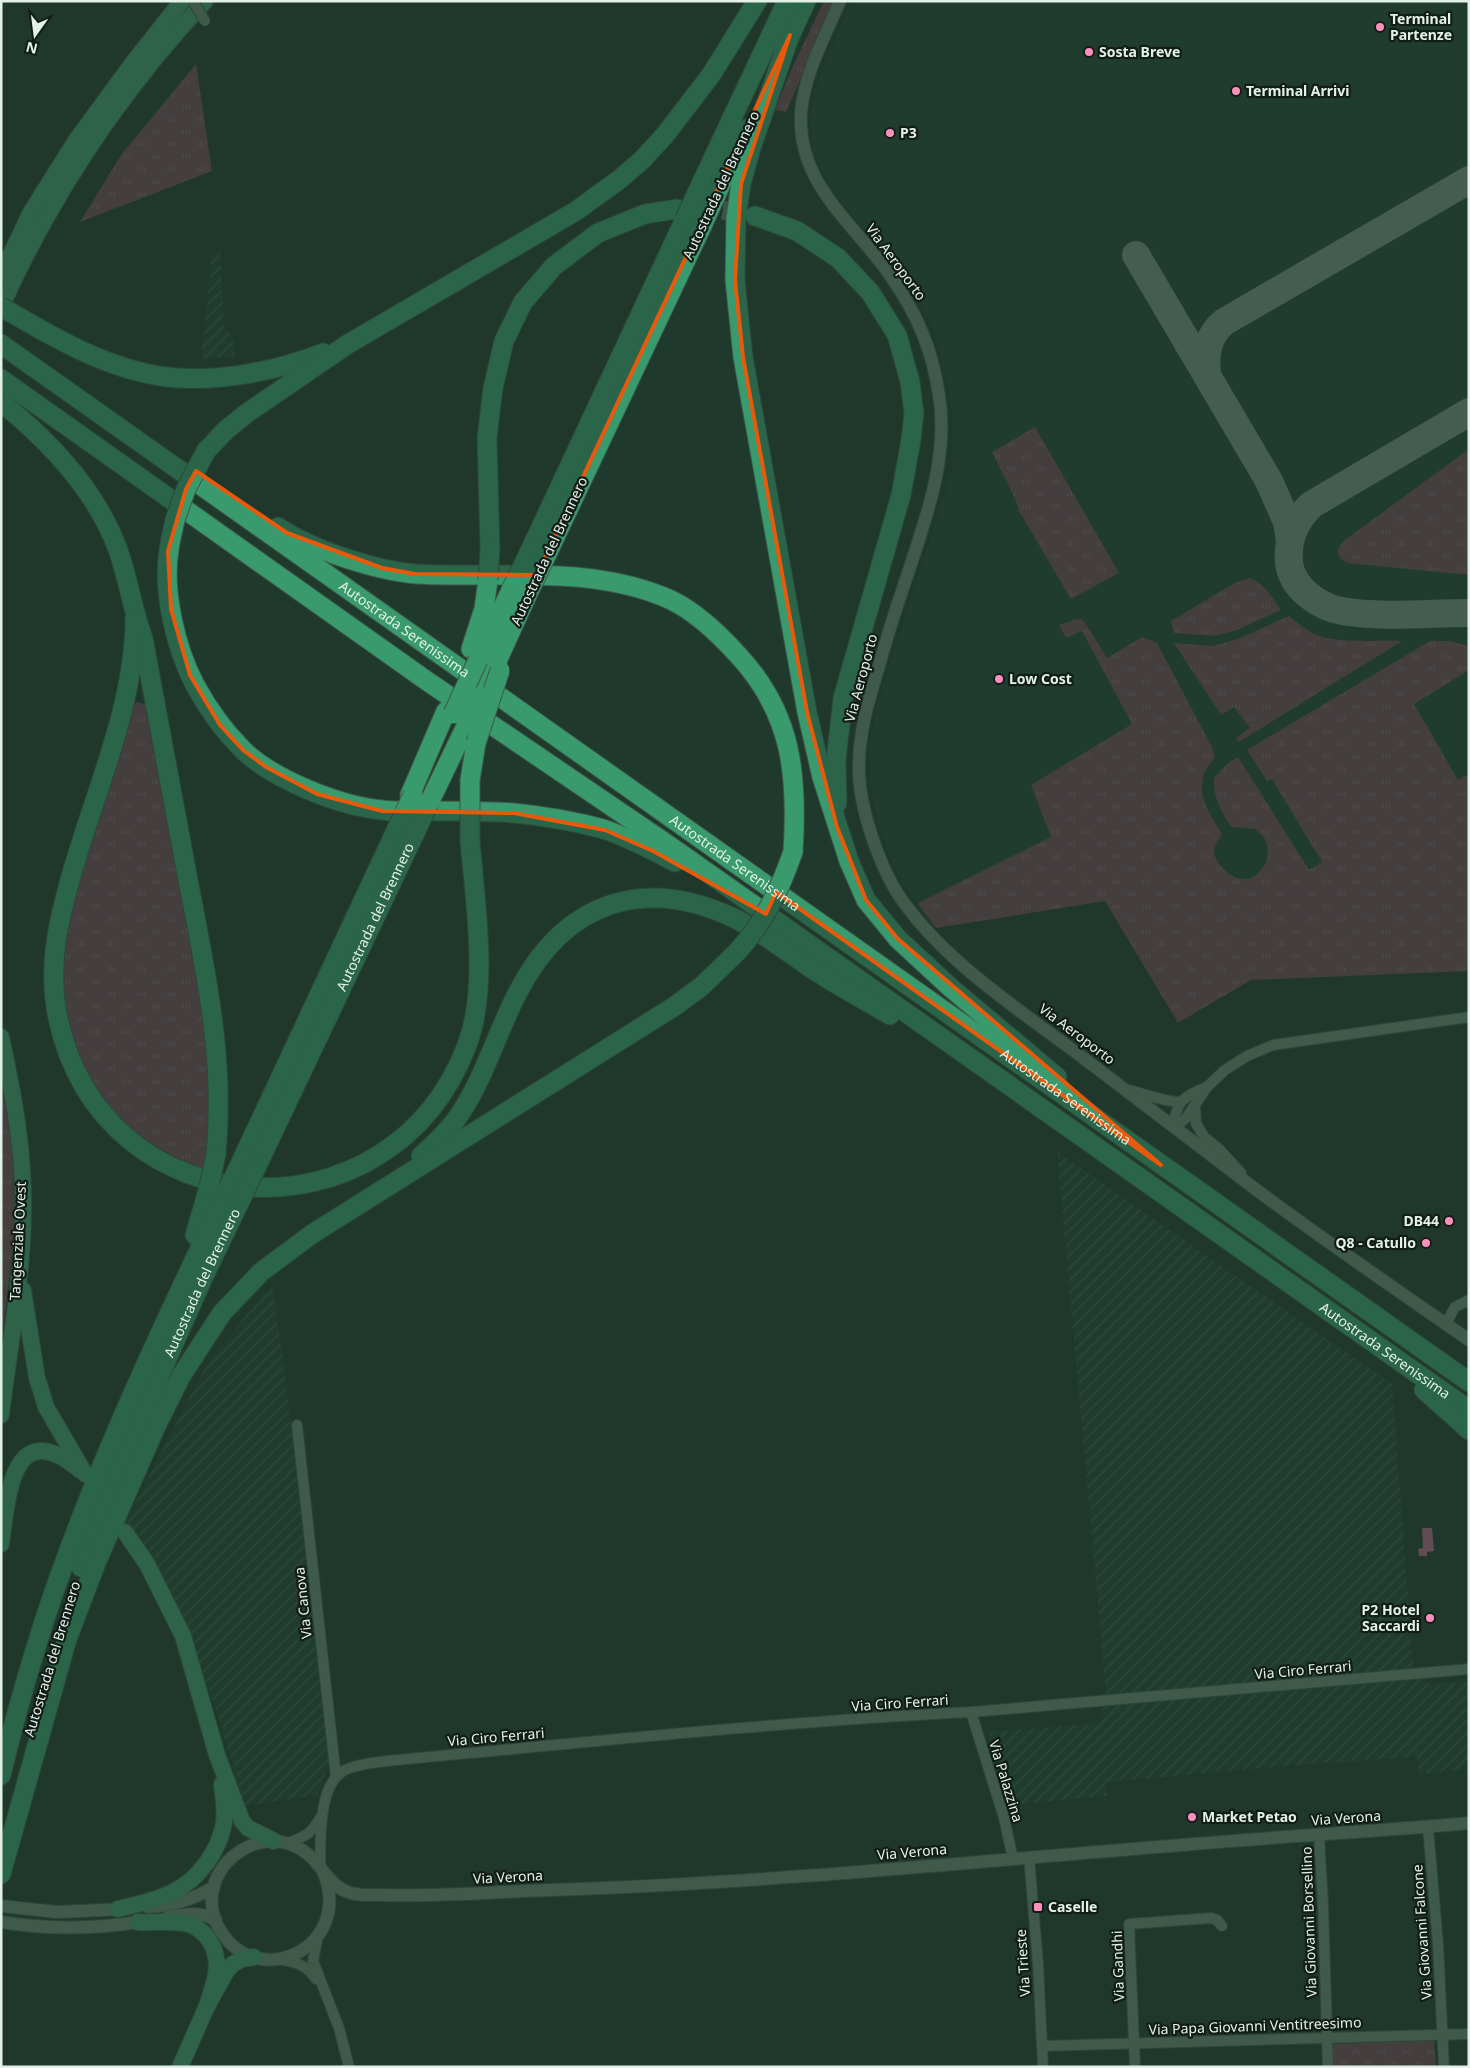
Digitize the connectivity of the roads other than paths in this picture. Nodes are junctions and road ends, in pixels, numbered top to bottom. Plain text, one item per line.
1 (182, 1) edge
2 (193, 1) edge
3 (205, 1) edge
4 (757, 1) edge
5 (787, 1) edge
6 (806, 1) edge
7 (840, 1) edge
8 (205, 21) dead end
9 (790, 36) junction
10 (712, 183) junction
11 (755, 216) tunnel mouth
12 (687, 219) junction
13 (1, 274) edge
14 (4, 309) edge
15 (1, 344) edge
16 (348, 344) junction
17 (1, 378) edge
18 (1, 402) edge
19 (101, 414) junction
20 (521, 590) junction
21 (135, 617) junction
22 (484, 665) junction
23 (455, 717) junction
24 (417, 798) junction
25 (404, 826) junction
26 (837, 827) junction
27 (746, 900) junction
28 (1469, 1017) edge
29 (1, 1037) edge
30 (1207, 1087) junction
31 (1123, 1089) junction
32 (1179, 1102) junction
33 (1195, 1107) junction
34 (1045, 1111) junction
35 (1174, 1128) junction
36 (249, 1164) junction
37 (1161, 1165) junction
38 (387, 1187) junction
39 (1254, 1188) junction
40 (227, 1190) junction
41 (20, 1271) junction
42 (1469, 1300) edge
43 (1446, 1324) junction
44 (1469, 1340) edge
45 (1391, 1354) junction
46 (1469, 1382) edge
47 (1469, 1410) edge
48 (1, 1415) edge
49 (297, 1425) dead end
50 (1469, 1430) edge
51 (126, 1532) dead end
52 (1, 1544) edge
53 (1469, 1669) edge
54 (971, 1712) junction
55 (217, 1755) junction
56 (1, 1775) edge
57 (336, 1777) junction
58 (322, 1816) junction
59 (1469, 1823) edge
60 (1428, 1827) junction
61 (1319, 1835) junction
62 (281, 1842) junction
63 (1, 1855) edge
64 (1029, 1857) junction
65 (1013, 1859) junction
66 (322, 1869) junction
67 (1, 1874) edge
68 (214, 1887) junction
69 (357, 1894) junction
70 (1, 1906) edge
71 (118, 1910) junction
72 (329, 1912) junction
73 (216, 1920) junction
74 (1, 1922) edge
75 (138, 1922) junction
76 (1222, 1926) dead end
77 (318, 1936) junction
78 (254, 1956) junction
79 (278, 1959) junction
80 (323, 1988) junction
81 (207, 2006) junction
82 (1469, 2034) edge
83 (1442, 2035) junction
84 (1327, 2038) junction
85 (1134, 2043) junction
86 (1042, 2046) junction
87 (180, 2067) edge
88 (349, 2067) edge
89 (1043, 2067) edge
90 (1135, 2067) edge
91 (1328, 2067) edge
92 (1444, 2067) edge

1 - 13 highway
2 - 8 street, bridge
3 - 14 highway
4 - 16 highway
5 - 10 highway, Autostrada del Brennero
6 - 9 highway, Autostrada del Brennero
7 - 31 street, Via Aeroporto
9 - 10 highway, Autostrada del Brennero
9 - 26 highway
10 - 12 highway, Autostrada del Brennero, bridge
11 - 26 highway
12 - 20 highway, Autostrada del Brennero, bridge
12 - 22 highway, bridge
14 - 16 highway
15 - 19 highway, Autostrada Serenissima
16 - 27 highway, bridge
17 - 27 highway, Autostrada Serenissima
18 - 21 highway
19 - 37 highway, Autostrada Serenissima
19 - 38 highway, bridge
20 - 22 highway, Autostrada del Brennero
20 - 22 highway, Autostrada del Brennero
21 - 22 highway, bridge
21 - 40 highway, bridge
22 - 23 highway, Autostrada del Brennero, bridge
23 - 24 highway, Autostrada del Brennero
23 - 24 highway
24 - 25 highway, Autostrada del Brennero, bridge
25 - 36 highway, Autostrada del Brennero
25 - 36 highway, Autostrada del Brennero
26 - 37 highway
27 - 34 highway, Autostrada Serenissima
28 - 30 street
29 - 41 highway, Tangenziale Ovest
30 - 32 street
30 - 33 street
31 - 32 street
31 - 35 street, Via Aeroporto
32 - 35 street
33 - 35 street
33 - 39 street
34 - 38 highway
34 - 45 highway, Autostrada Serenissima
35 - 39 street, Via Aeroporto
36 - 40 highway, Autostrada del Brennero, bridge
37 - 46 highway, Autostrada Serenissima
38 - 67 highway
39 - 43 street, Via Aeroporto
40 - 56 highway, Autostrada del Brennero
40 - 63 highway, Autostrada del Brennero
41 - 48 highway, Tangenziale Ovest
41 - 52 highway
42 - 43 street
43 - 44 street, Via Aeroporto
45 - 47 highway, Autostrada Serenissima
45 - 50 highway
49 - 57 street, Via Canova
51 - 55 highway
53 - 54 street, Via Ciro Ferrari
54 - 57 street, Via Ciro Ferrari
54 - 65 street, Via Palazzina
55 - 62 highway
55 - 71 highway
57 - 58 street
58 - 62 street
58 - 66 street
59 - 60 street, Via Verona
60 - 61 street, Via Verona
60 - 83 street, Via Giovanni Falcone
61 - 64 street, Via Verona
61 - 84 street, Via Giovanni Borsellino
62 - 66 street
62 - 68 street
64 - 65 street, Via Verona
64 - 86 street, Via Trieste
65 - 69 street, Via Verona
66 - 69 street
66 - 72 street
68 - 71 street
68 - 73 street
69 - 72 street
70 - 71 street
72 - 77 street
73 - 75 street
73 - 78 street
74 - 75 street
75 - 81 highway
76 - 85 street, Via Gandhi
77 - 79 street
77 - 80 street
78 - 79 street
78 - 81 highway
79 - 80 street
80 - 88 street
81 - 87 highway
82 - 83 street, Via Papa Giovanni Ventitreesimo
83 - 84 street, Via Papa Giovanni Ventitreesimo
83 - 92 street, Via Giovanni Falcone
84 - 85 street, Via Papa Giovanni Ventitreesimo
84 - 91 street, Via Giovanni Borsellino
85 - 86 street, Via Papa Giovanni Ventitreesimo
85 - 90 street
86 - 89 street, Via Trieste

